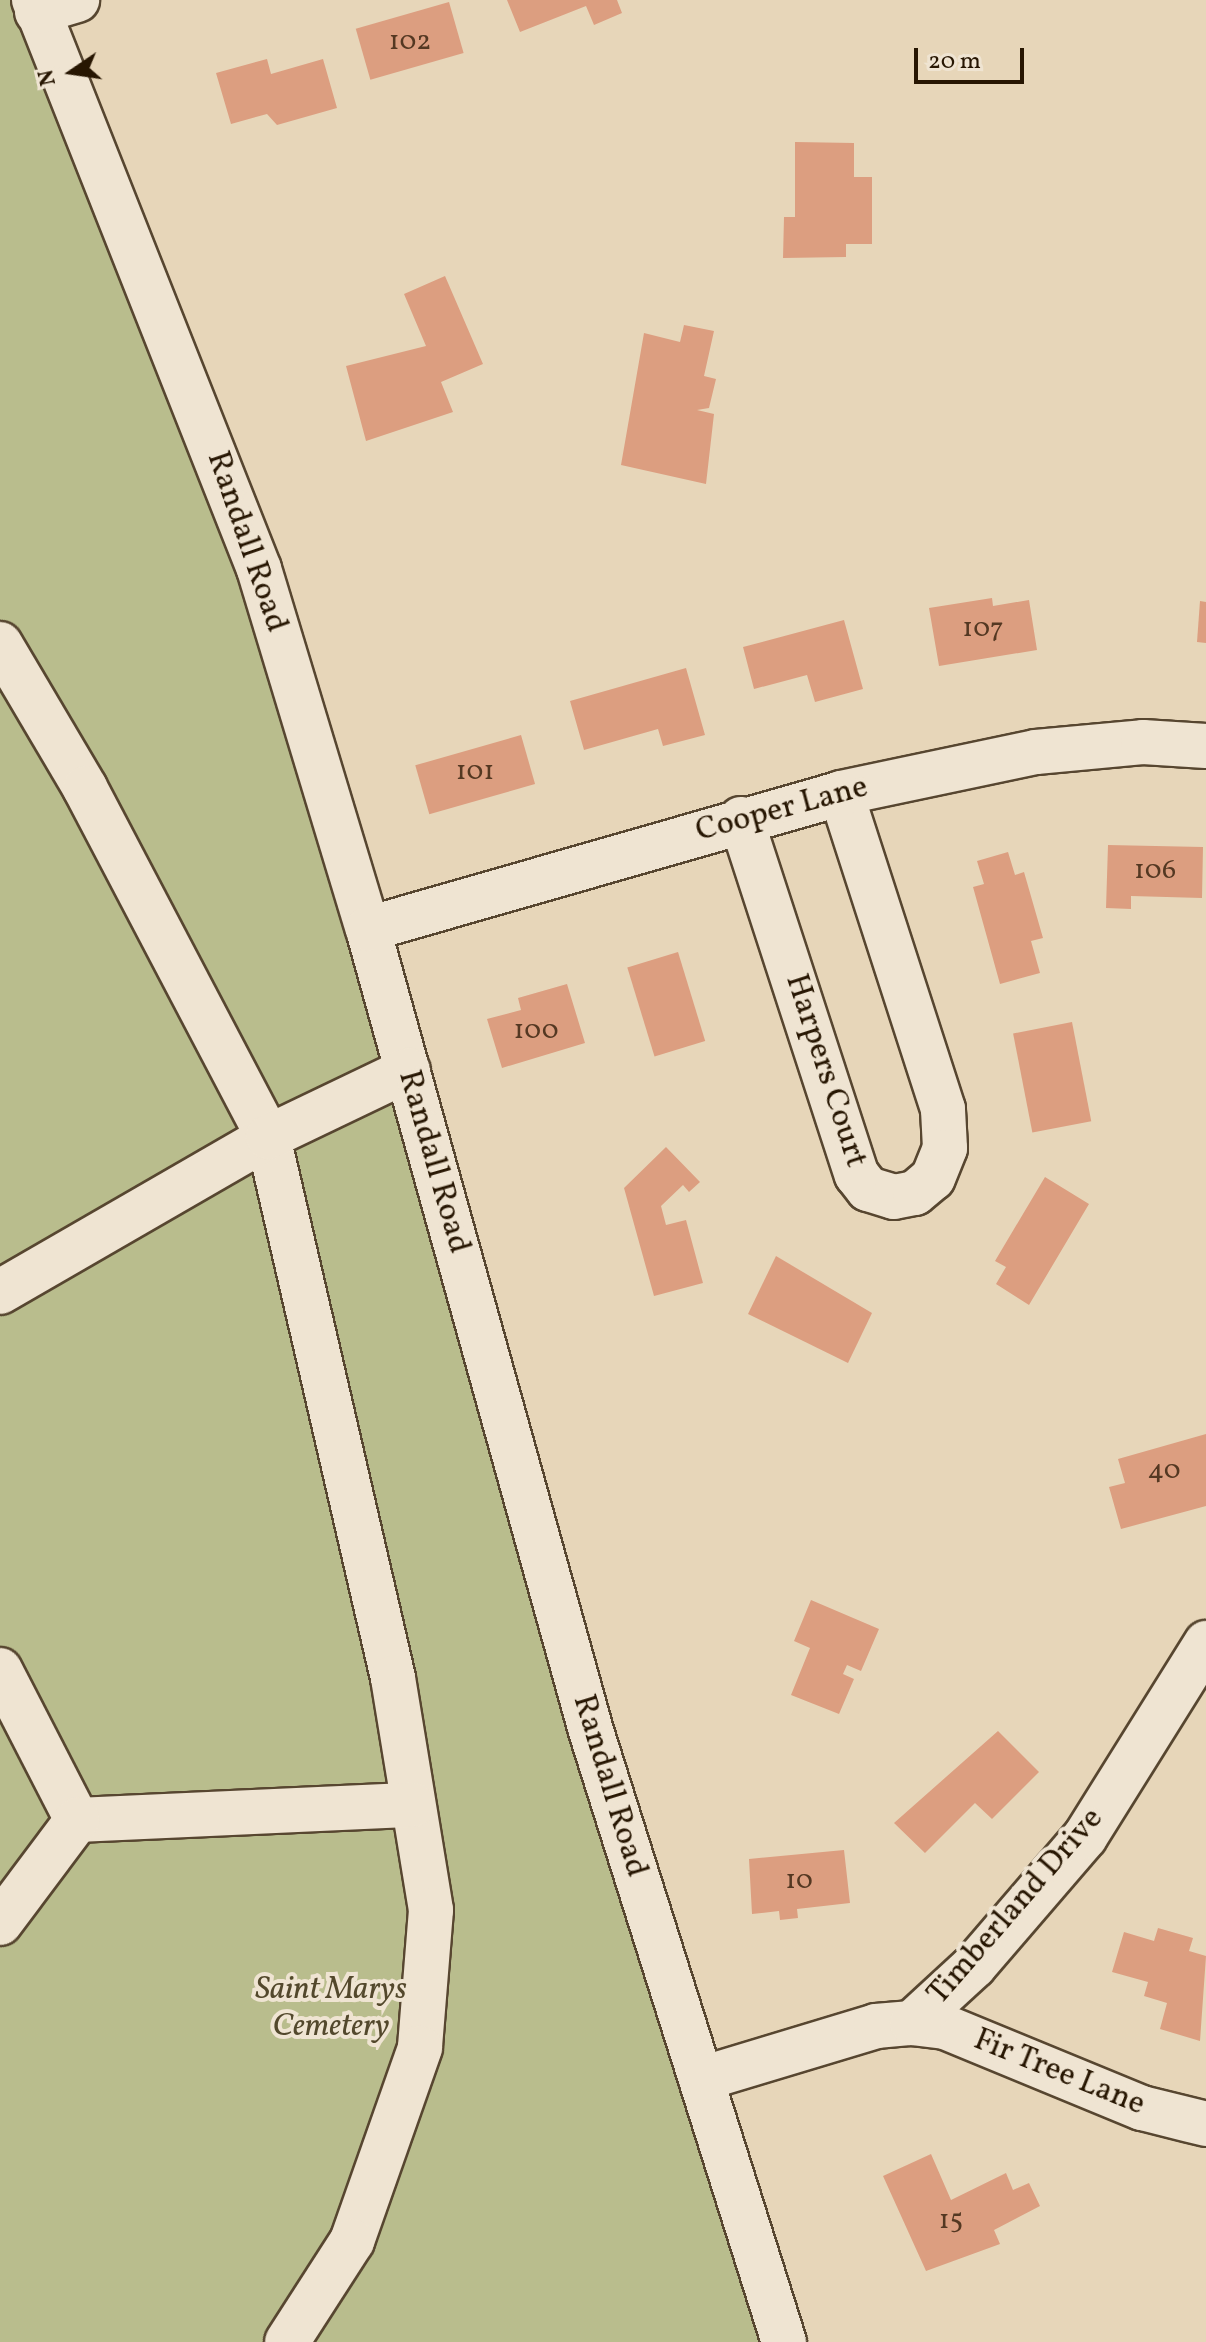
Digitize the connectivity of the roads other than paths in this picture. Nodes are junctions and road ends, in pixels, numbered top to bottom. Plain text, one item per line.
1 (49, 4) edge
2 (0, 644) edge
3 (1206, 746) edge
4 (841, 793) junction
5 (741, 819) junction
6 (368, 929) junction
7 (408, 1070) junction
8 (268, 1137) junction
9 (0, 1292) edge
10 (1206, 1643) edge
11 (0, 1670) edge
12 (413, 1805) junction
13 (77, 1820) junction
14 (0, 1923) edge
15 (912, 2023) junction
16 (701, 2079) junction
17 (1206, 2124) edge
18 (287, 2342) edge
19 (784, 2342) edge

1 - 6 street, Randall Road
2 - 8 street
3 - 4 street, Cooper Lane
4 - 5 street, Cooper Lane
4 - 5 street, Harpers Court
5 - 6 street, Cooper Lane
6 - 7 street, Randall Road
7 - 8 street
7 - 16 street, Randall Road
8 - 9 street
8 - 12 street
10 - 15 street, Timberland Drive
11 - 13 street
12 - 13 street
12 - 18 street
13 - 14 street
15 - 16 street, Timberland Drive
15 - 17 street, Fir Tree Lane
16 - 19 street, Randall Road

